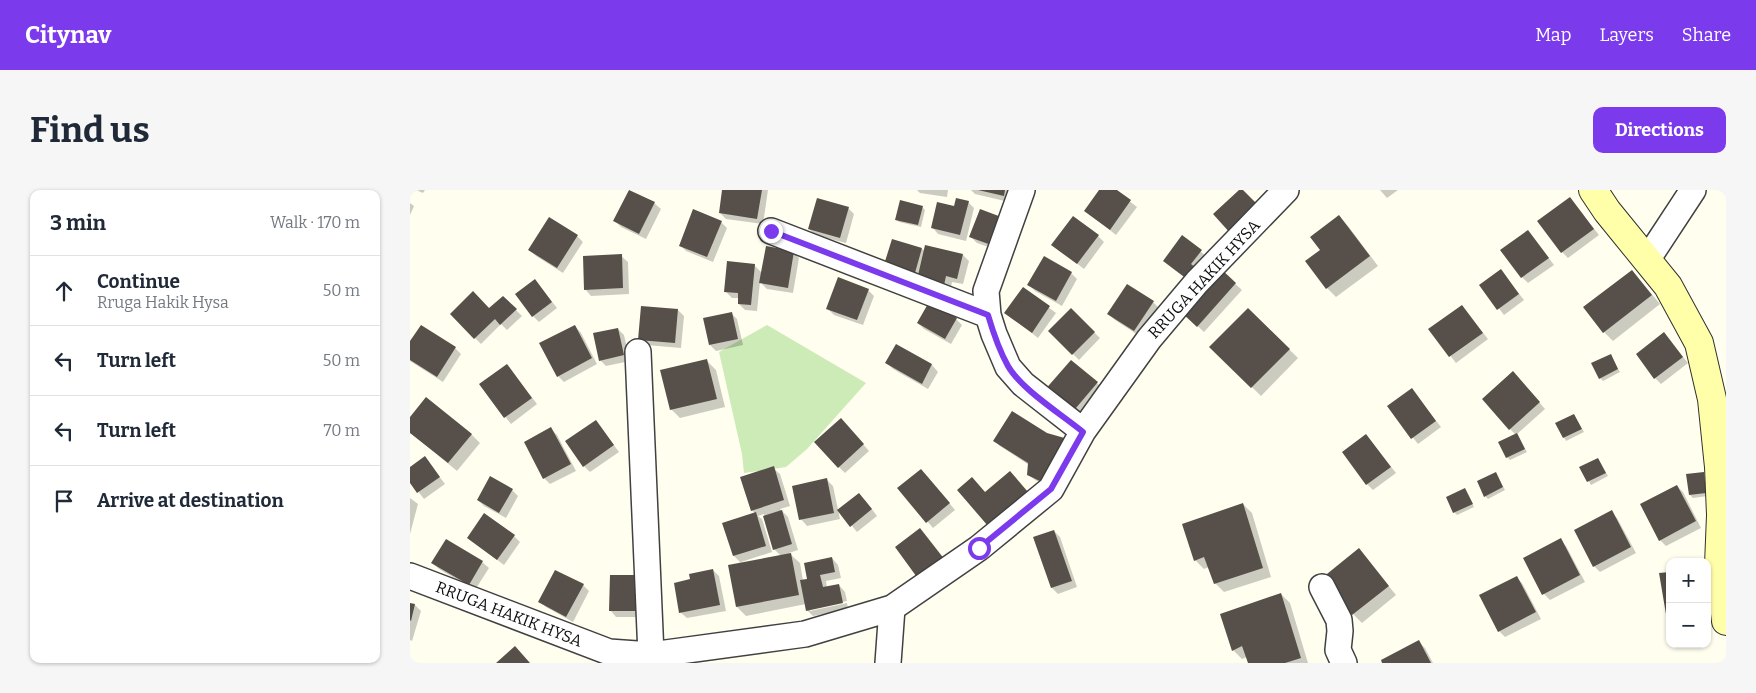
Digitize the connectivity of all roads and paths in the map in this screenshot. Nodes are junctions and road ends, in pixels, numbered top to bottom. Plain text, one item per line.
1 (1022, 190) edge
2 (1286, 190) edge
3 (1593, 190) edge
4 (1693, 190) edge
5 (771, 231) dead end
6 (1647, 260) junction
7 (988, 315) junction
8 (638, 352) dead end
9 (1083, 432) junction
10 (410, 576) edge
11 (1322, 587) dead end
12 (892, 608) junction
13 (1726, 621) edge
14 (652, 656) junction
15 (888, 663) edge
16 (1344, 663) edge

1 - 7 street
2 - 9 street, RRUGA HAKIK HYSA
3 - 6 street
4 - 6 street
5 - 7 street
6 - 13 street
7 - 9 street
8 - 14 street
9 - 12 street, RRUGA HAKIK HYSA
10 - 14 street, RRUGA HAKIK HYSA
11 - 16 street
12 - 14 street, RRUGA HAKIK HYSA
12 - 15 street

